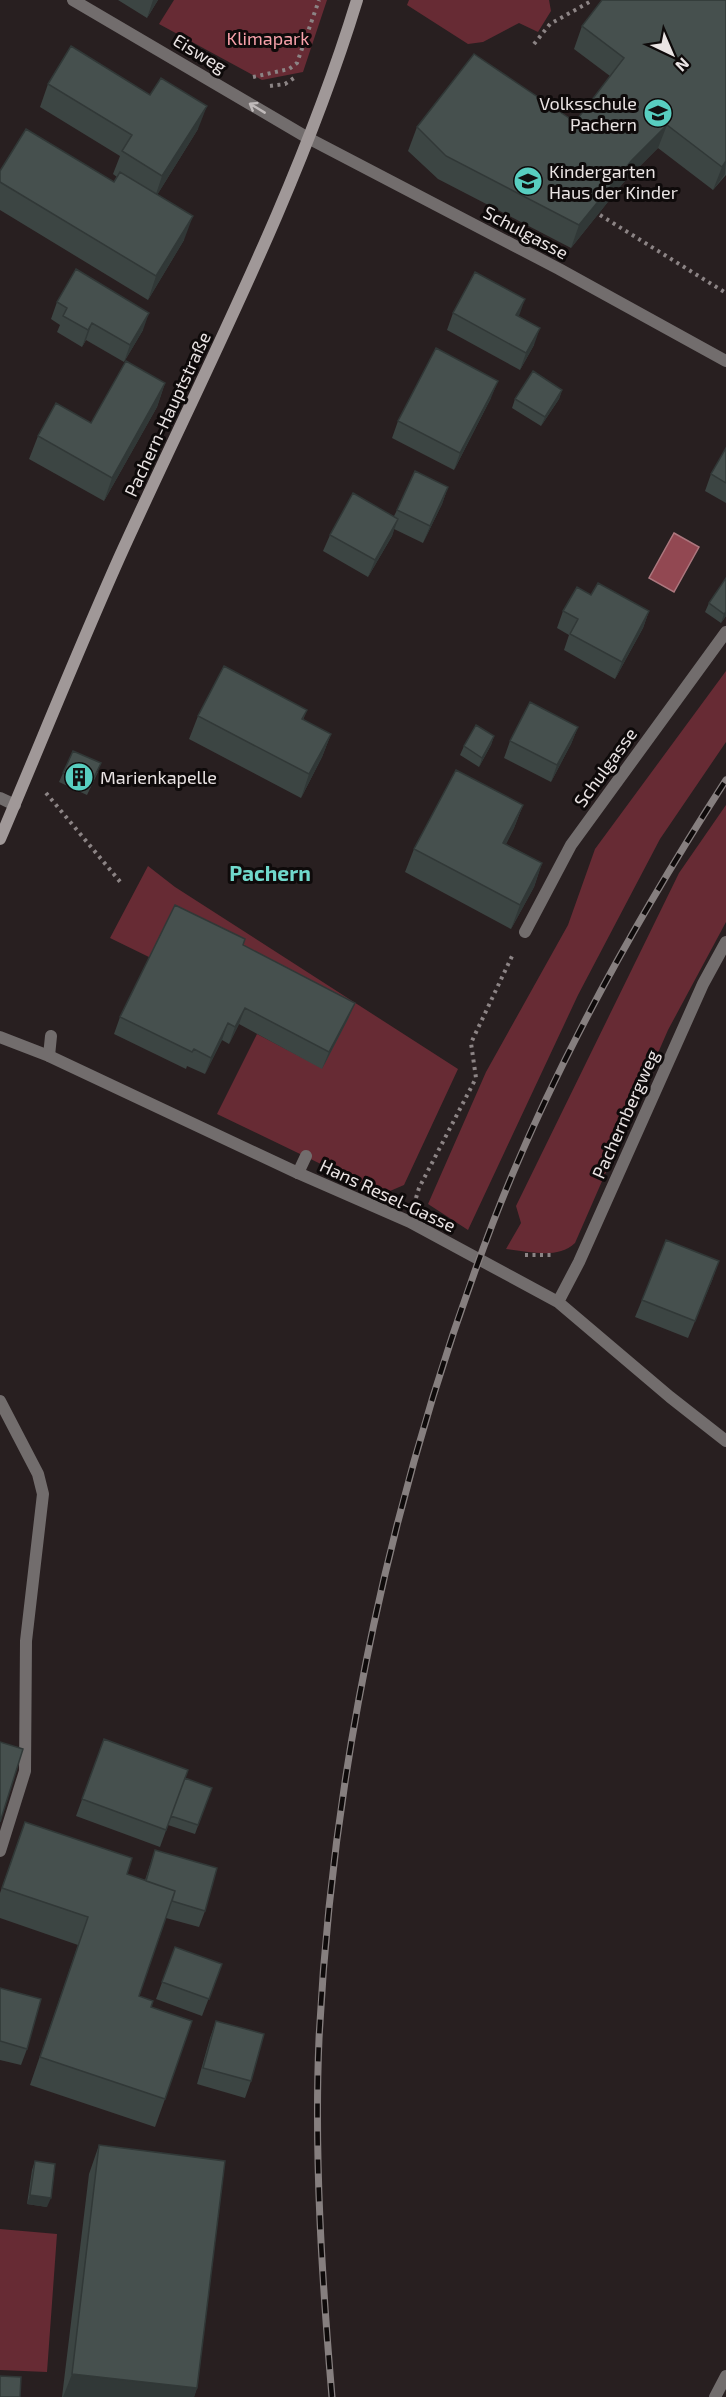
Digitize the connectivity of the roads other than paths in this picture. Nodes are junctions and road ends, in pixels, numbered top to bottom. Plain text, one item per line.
1 (73, 0) edge
2 (357, 0) edge
3 (308, 138) junction
4 (726, 361) edge
5 (726, 632) edge
6 (0, 798) edge
7 (15, 805) junction
8 (0, 839) edge
9 (525, 932) road end
10 (726, 942) edge
11 (51, 1036) dead end
12 (0, 1038) edge
13 (49, 1056) junction
14 (306, 1156) dead end
15 (298, 1173) junction
16 (558, 1302) junction
17 (0, 1401) edge
18 (726, 1441) edge
19 (0, 1851) edge
20 (726, 2376) edge
21 (715, 2397) edge

3 -> 1 street, Eisweg
2 - 3 main road, Pachern-Hauptstraße
3 - 4 street, Schulgasse
3 - 7 main road, Pachern-Hauptstraße
5 - 9 street, Schulgasse
6 - 7 street
7 - 8 main road, Pachern-Hauptstraße
10 - 16 street, Pachernbergweg
11 - 13 street
12 - 13 street, Hans Resel-Gasse
13 - 15 street, Hans Resel-Gasse
14 - 15 street
15 - 16 street, Hans Resel-Gasse
16 - 18 street, Hans Resel-Gasse
17 - 19 street
20 - 21 street

